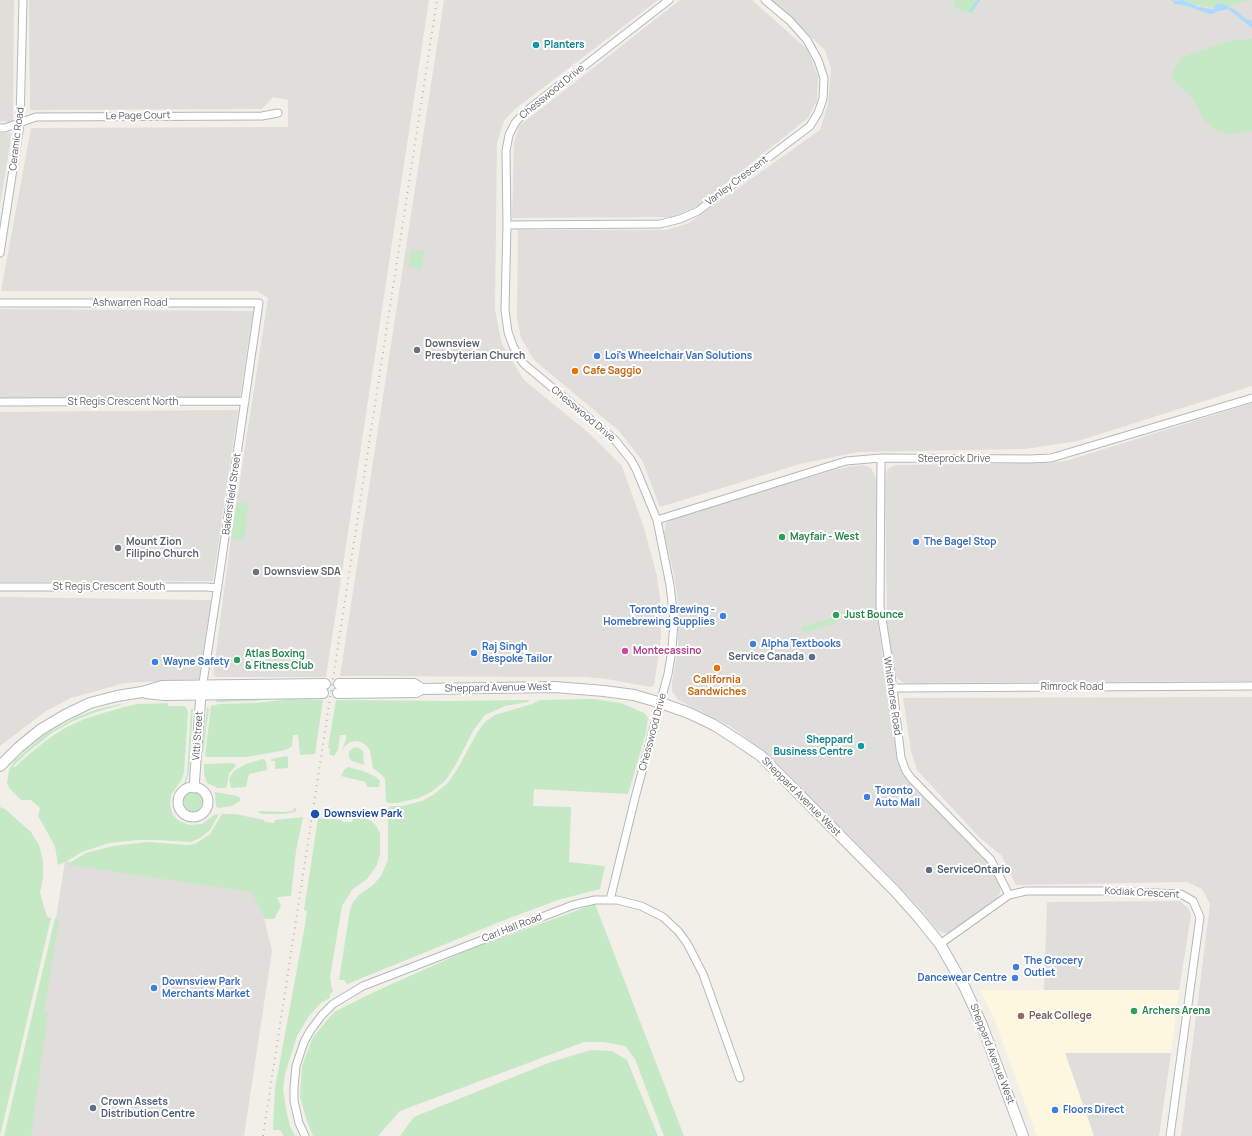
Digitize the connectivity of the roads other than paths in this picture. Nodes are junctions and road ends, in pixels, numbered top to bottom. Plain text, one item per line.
1 (23, 0) edge
2 (669, 0) edge
3 (765, 0) edge
4 (278, 113) dead end
5 (20, 124) junction
6 (0, 128) edge
7 (507, 225) junction
8 (0, 253) edge
9 (259, 302) joint
10 (0, 303) edge
11 (1252, 398) edge
12 (246, 401) junction
13 (0, 402) edge
14 (881, 458) junction
15 (657, 520) junction
16 (0, 587) edge
17 (218, 588) junction
18 (1252, 686) edge
19 (893, 688) junction
20 (324, 689) dead end
21 (339, 689) dead end
22 (202, 690) junction
23 (661, 703) junction
24 (0, 766) edge
25 (194, 788) dead end
26 (1009, 895) junction
27 (610, 900) junction
28 (940, 944) junction
29 (740, 1078) dead end
30 (305, 1136) edge
31 (1024, 1136) edge
32 (1170, 1136) edge

1 - 5 street, Ceramic Road
2 - 7 street, Chesswood Drive
3 - 7 street, Vanley Crescent
4 - 5 street, Le Page Court
5 - 6 street, Le Page Court
5 - 8 street, Ceramic Road
7 - 15 street, Chesswood Drive
9 - 10 street, Ashwarren Road
9 - 12 street, Bakersfield Street
11 - 14 street, Steeprock Drive
12 - 13 street, St Regis Crescent North
12 - 17 street, Bakersfield Street
14 - 15 street, Steeprock Drive
14 - 19 street, Whitehorse Road
15 - 23 street, Chesswood Drive
16 - 17 street, St Regis Crescent South
17 - 22 street, Bakersfield Street
18 - 19 street, Rimrock Road
19 - 26 street, Whitehorse Road
20 - 22 main road
21 - 23 main road, Sheppard Avenue West
22 - 24 main road
22 - 25 street, Vitti Street
23 - 27 street, Chesswood Drive
23 - 28 main road, Sheppard Avenue West
26 - 28 street, Kodiak Crescent
26 - 32 street, Kodiak Crescent
27 - 29 street, Carl Hall Road
27 - 30 street, Carl Hall Road
28 - 31 main road, Sheppard Avenue West

